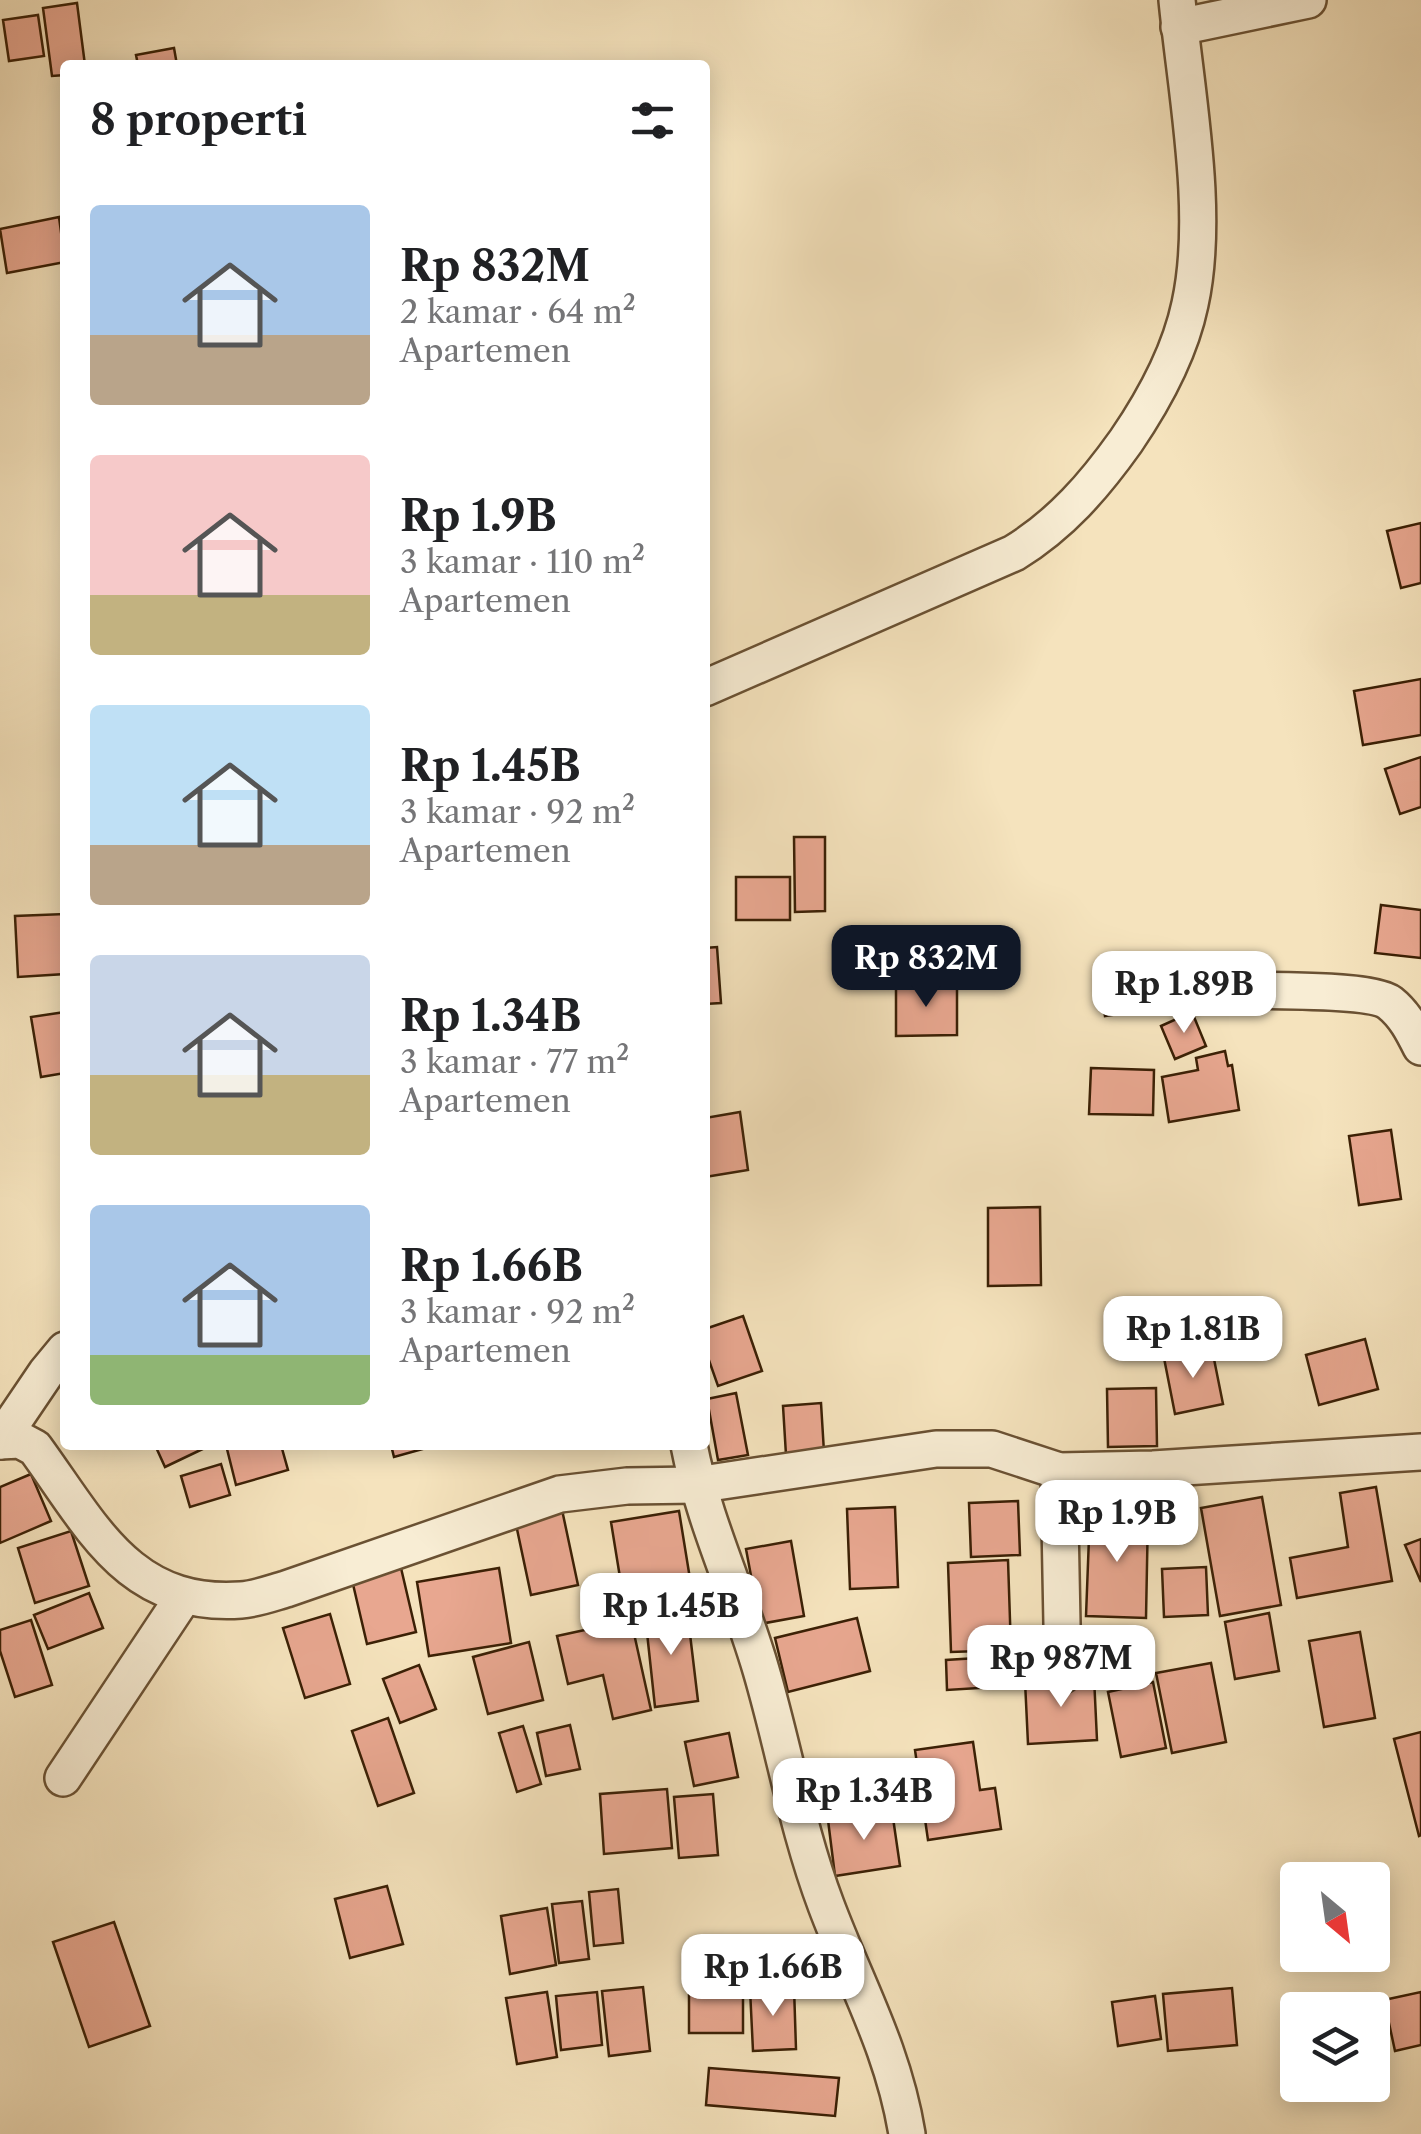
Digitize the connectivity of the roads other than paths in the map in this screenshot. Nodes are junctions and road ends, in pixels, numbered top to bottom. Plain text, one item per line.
1 (1308, 0) edge
2 (1178, 14) edge
3 (710, 686) edge
4 (1222, 990) dead end
5 (1421, 1047) edge
6 (60, 1356) edge
7 (690, 1450) edge
8 (1421, 1452) edge
9 (1059, 1471) junction
10 (696, 1485) junction
11 (184, 1596) junction
12 (1063, 1675) dead end
13 (63, 1778) dead end
14 (907, 2134) edge

1 - 2 street
2 - 3 street
4 - 5 street
6 - 11 street
7 - 10 street
8 - 9 street
9 - 10 street
9 - 12 street
10 - 11 street
10 - 14 street
11 - 13 street

